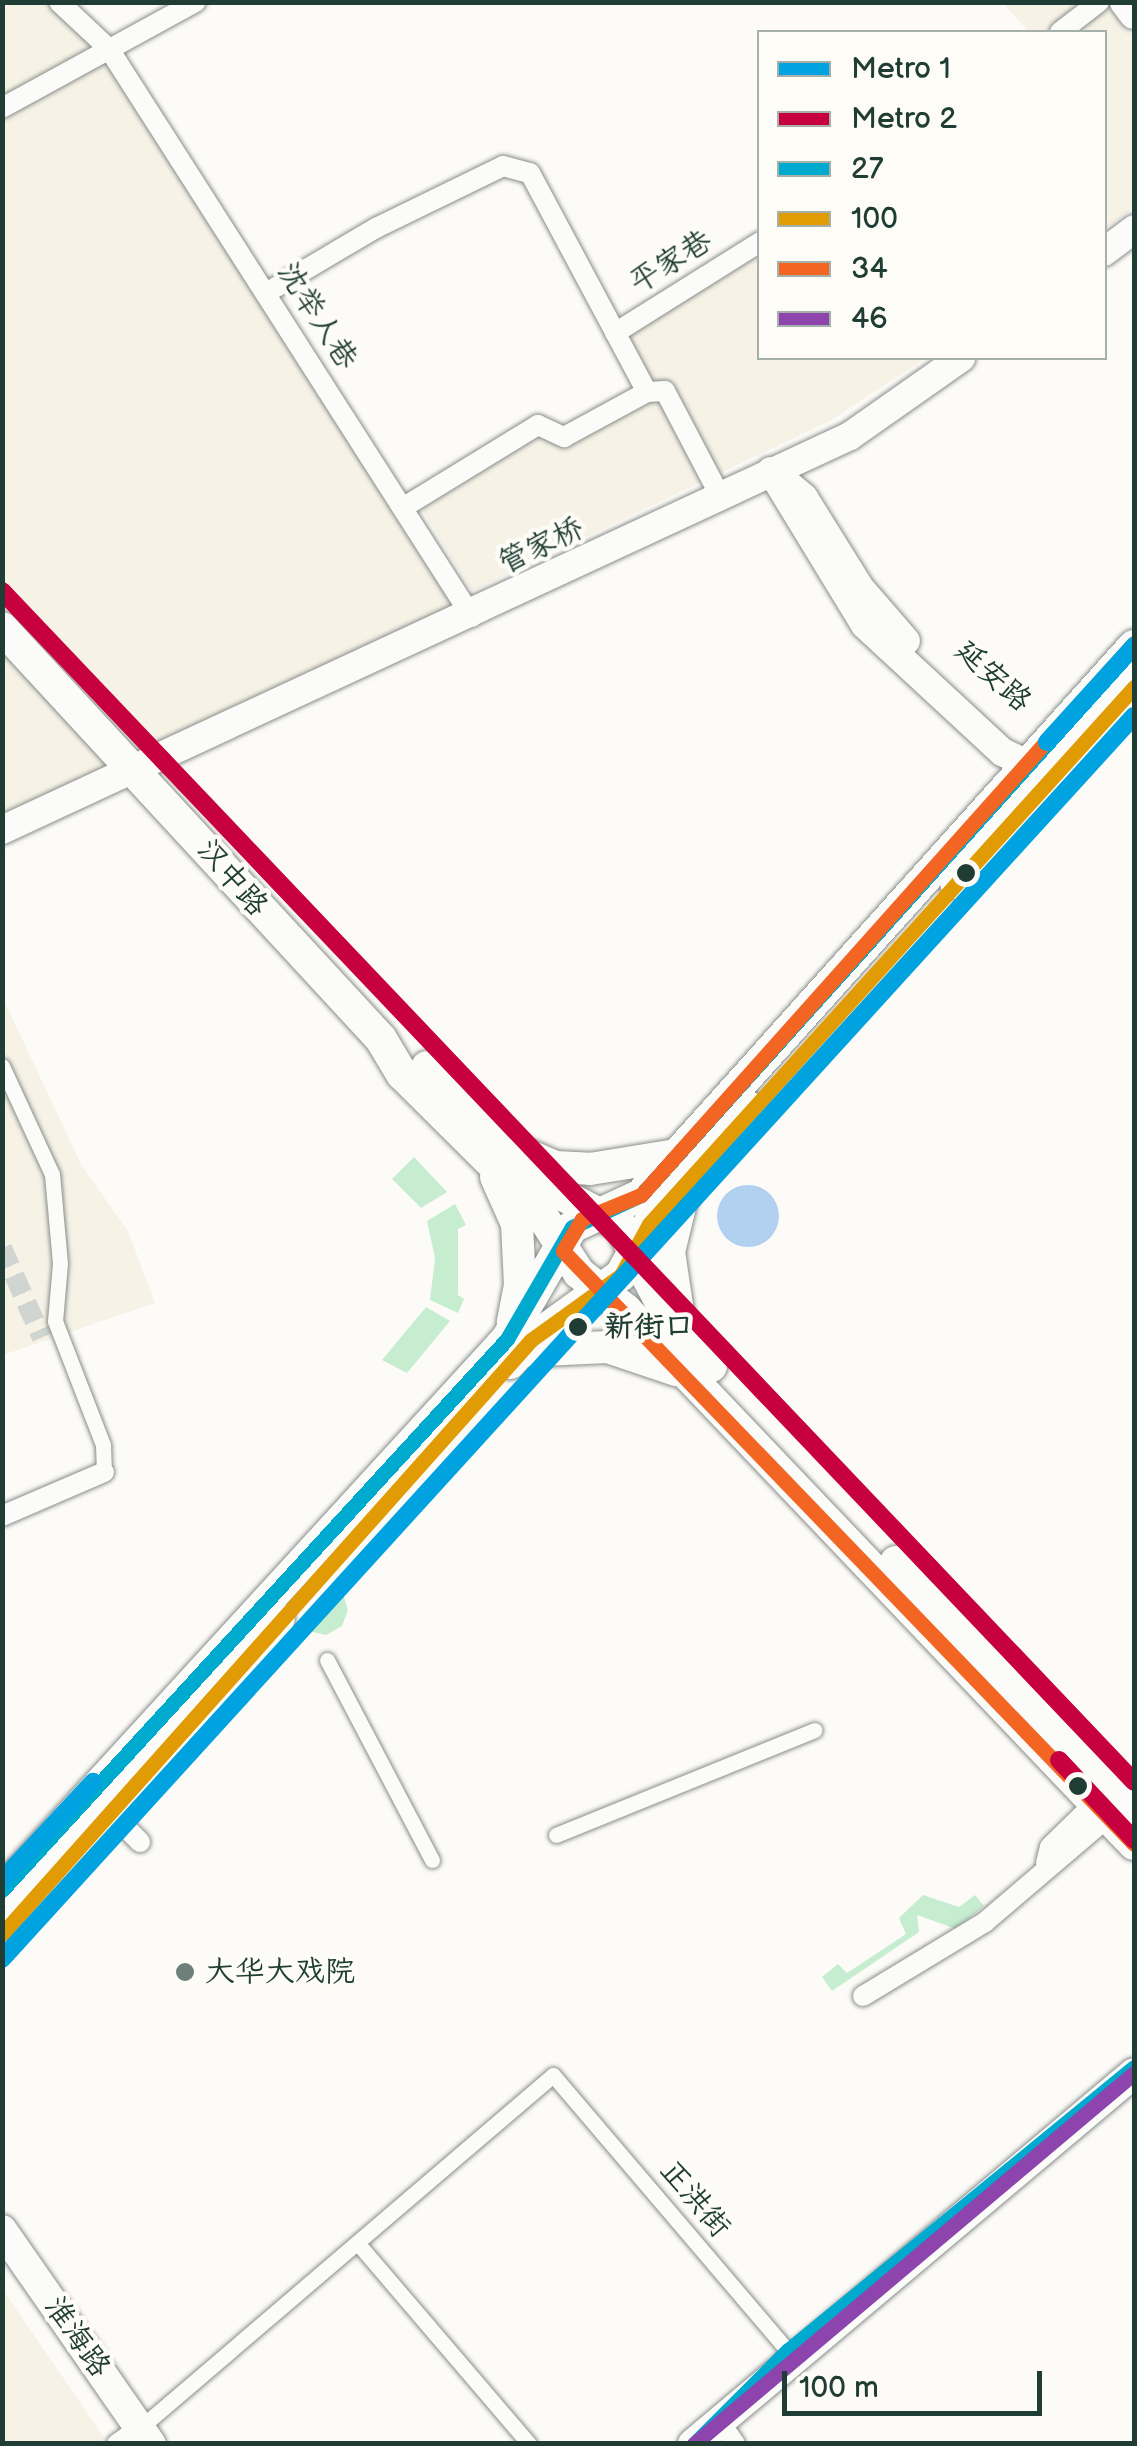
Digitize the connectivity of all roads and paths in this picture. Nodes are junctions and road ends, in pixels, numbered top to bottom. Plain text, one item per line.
1 (59, 2) edge
2 (196, 2) edge
3 (1100, 2) edge
4 (1125, 2) edge
5 (1134, 14) edge
6 (1063, 30) edge
7 (109, 50) junction
8 (2, 108) edge
9 (1134, 229) edge
10 (757, 244) edge
11 (1107, 250) edge
12 (266, 293) junction
13 (615, 333) junction
14 (957, 360) edge
15 (647, 392) junction
16 (771, 471) junction
17 (720, 494) junction
18 (404, 507) junction
19 (472, 616) junction
20 (2, 628) edge
21 (1134, 646) edge
22 (1134, 687) edge
23 (1030, 765) junction
24 (136, 766) junction
25 (2, 830) edge
26 (2, 1066) edge
27 (495, 1150) junction
28 (688, 1161) junction
29 (564, 1251) junction
30 (615, 1251) junction
31 (513, 1345) junction
32 (698, 1368) junction
33 (104, 1472) joint
34 (2, 1516) edge
35 (327, 1660) dead end
36 (815, 1730) dead end
37 (1113, 1809) edge
38 (109, 1811) junction
39 (556, 1835) dead end
40 (140, 1842) dead end
41 (1134, 1844) edge
42 (432, 1860) dead end
43 (2, 1891) edge
44 (2, 1935) edge
45 (862, 1996) dead end
46 (1134, 2072) edge
47 (2, 2230) edge
48 (360, 2246) junction
49 (794, 2358) junction
50 (727, 2432) edge
51 (136, 2438) edge
52 (529, 2444) edge
53 (693, 2444) edge

1 - 7 street, 沈举人巷
2 - 7 street
3 - 6 street
4 - 5 main road
7 - 8 street
7 - 12 street, 沈举人巷
9 - 11 street
10 - 13 street, 平家巷
12 - 13 street
12 - 18 street, 沈举人巷
13 - 15 street
14 - 16 street, 管家桥
15 - 17 street
15 - 18 street
16 - 17 street, 管家桥
16 - 23 street, 延安路
17 - 19 street, 管家桥
18 - 19 street, 沈举人巷
19 - 24 street, 管家桥
20 - 24 main road, 汉中路
21 - 23 main road
22 - 28 main road
23 - 28 main road
24 - 25 street, 管家桥
24 - 27 main road, 汉中路
26 - 33 street
27 - 28 main road
27 - 29 main road, 汉中路
27 - 30 main road, 汉中路
27 - 31 main road
28 - 30 main road
28 - 30 main road
28 - 32 main road
29 - 30 main road, 汉中路
29 - 30 main road
29 - 31 main road
30 - 31 main road
30 - 32 main road
30 - 32 main road
31 - 32 main road
31 - 38 main road
31 - 43 main road
32 - 37 main road
33 - 34 street
35 - 42 street
36 - 39 street
37 - 41 main road
37 - 45 street
38 - 40 street
38 - 44 main road
46 - 49 main road
47 - 51 main road, 淮海路
48 - 49 street, 正洪街
48 - 51 street
48 - 52 street
49 - 50 main road
50 - 53 main road

